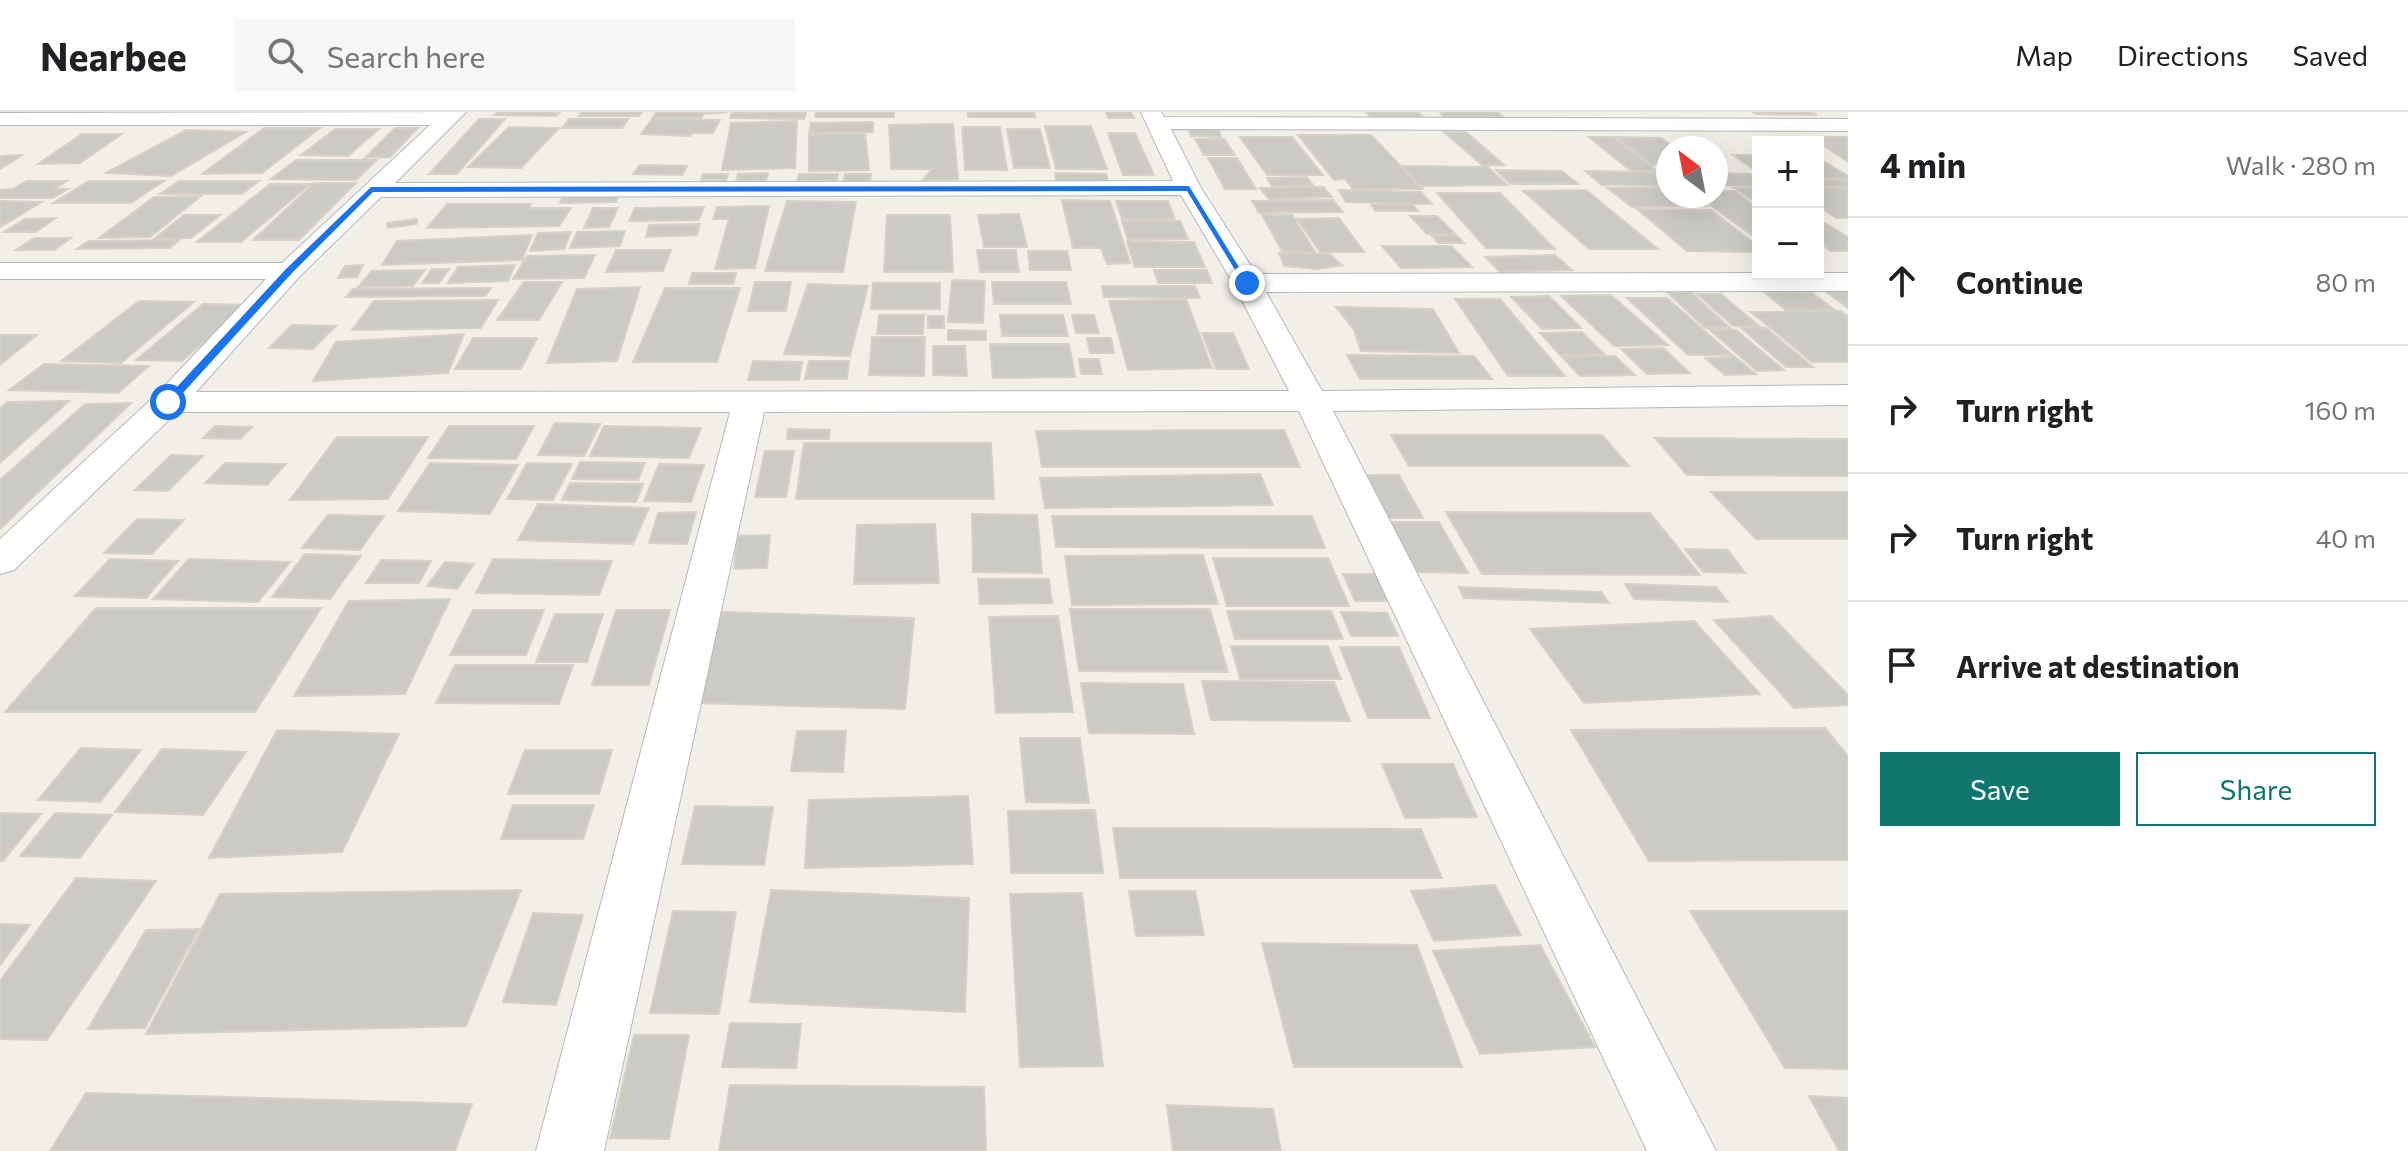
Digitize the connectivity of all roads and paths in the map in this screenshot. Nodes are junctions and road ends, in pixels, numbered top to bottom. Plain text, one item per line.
1 (452, 116) edge
2 (1153, 118) edge
3 (0, 119) edge
4 (1848, 125) edge
5 (1189, 188) junction
6 (371, 190) junction
7 (0, 271) edge
8 (289, 271) junction
9 (1848, 282) edge
10 (1247, 283) junction
11 (1848, 395) edge
12 (750, 400) junction
13 (1311, 401) junction
14 (168, 402) junction
15 (0, 561) edge
16 (570, 1151) edge
17 (1682, 1151) edge

1 - 3 street
1 - 6 street
2 - 4 street
2 - 5 street
5 - 6 street
5 - 10 street
6 - 8 street
7 - 8 street
8 - 14 street
9 - 10 street
10 - 13 street
11 - 13 street
12 - 13 street
12 - 14 street
12 - 16 street
13 - 17 street
14 - 15 street

